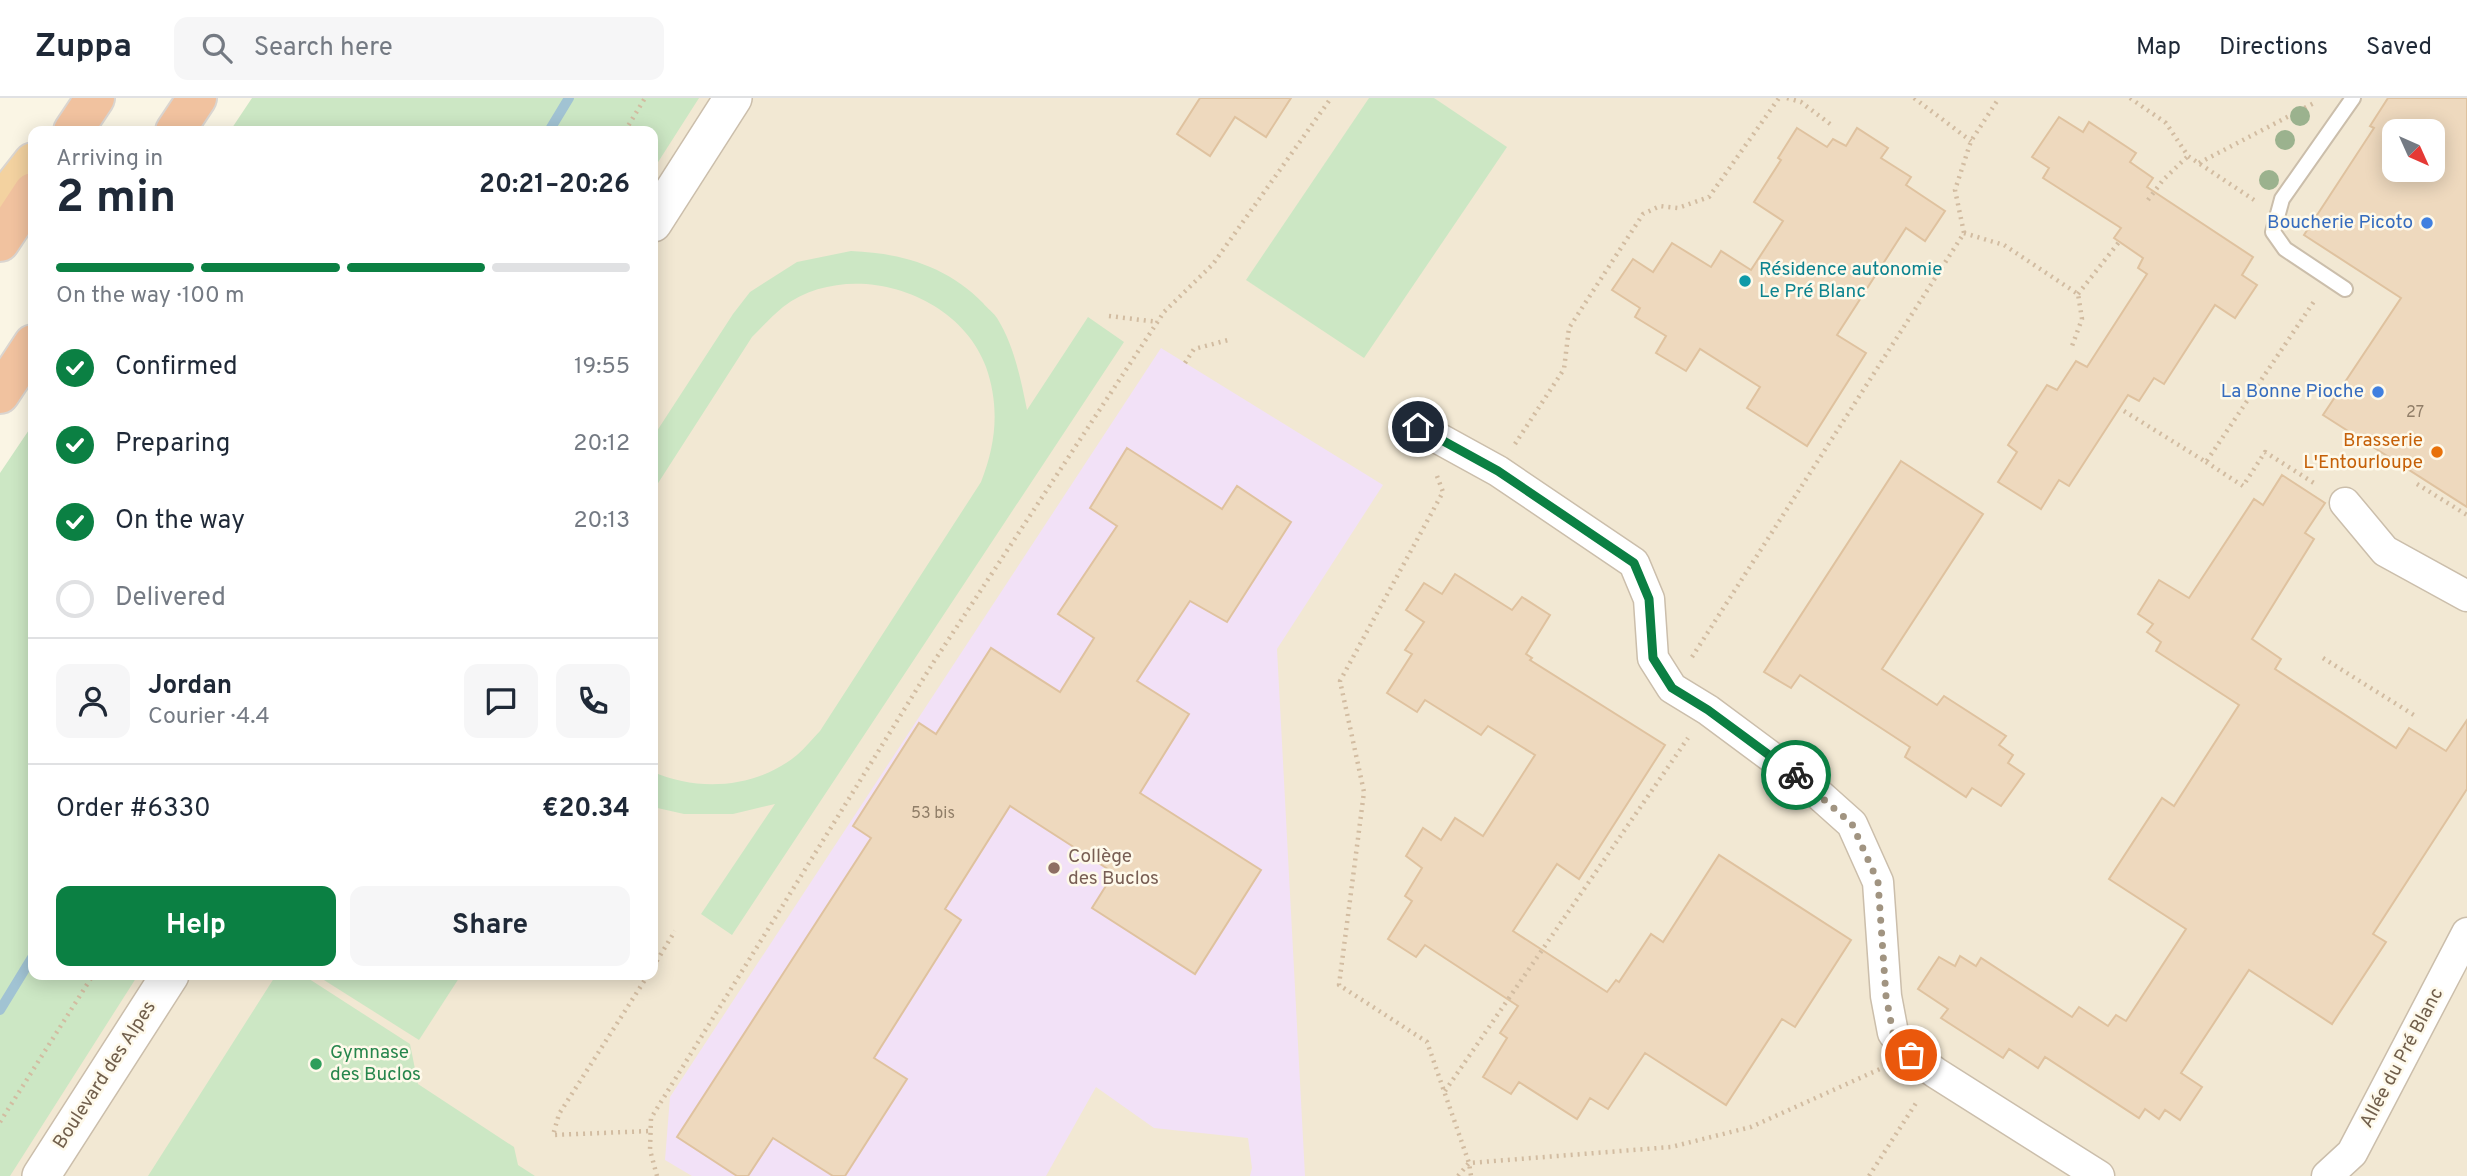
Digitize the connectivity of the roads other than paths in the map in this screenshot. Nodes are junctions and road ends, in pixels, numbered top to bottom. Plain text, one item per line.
1 (84, 98) edge
2 (95, 98) edge
3 (197, 98) edge
4 (733, 98) edge
5 (2353, 98) edge
6 (62, 126) edge
7 (77, 126) edge
8 (178, 126) edge
9 (28, 168) edge
10 (28, 200) edge
11 (0, 204) edge
12 (658, 215) edge
13 (0, 242) edge
14 (2345, 289) dead end
15 (28, 352) edge
16 (0, 394) edge
17 (1418, 427) road end
18 (2344, 503) road end
19 (2467, 596) edge
20 (2467, 933) edge
21 (167, 980) edge
22 (41, 1176) edge
23 (2099, 1176) edge
24 (2327, 1176) edge

1 - 6 highway
2 - 7 highway
3 - 8 highway
4 - 12 street
5 - 14 lane
9 - 11 highway
10 - 13 highway
15 - 16 highway
17 - 23 street
18 - 19 street
20 - 24 street, Allée du Pré Blanc
21 - 22 street, Boulevard des Alpes

